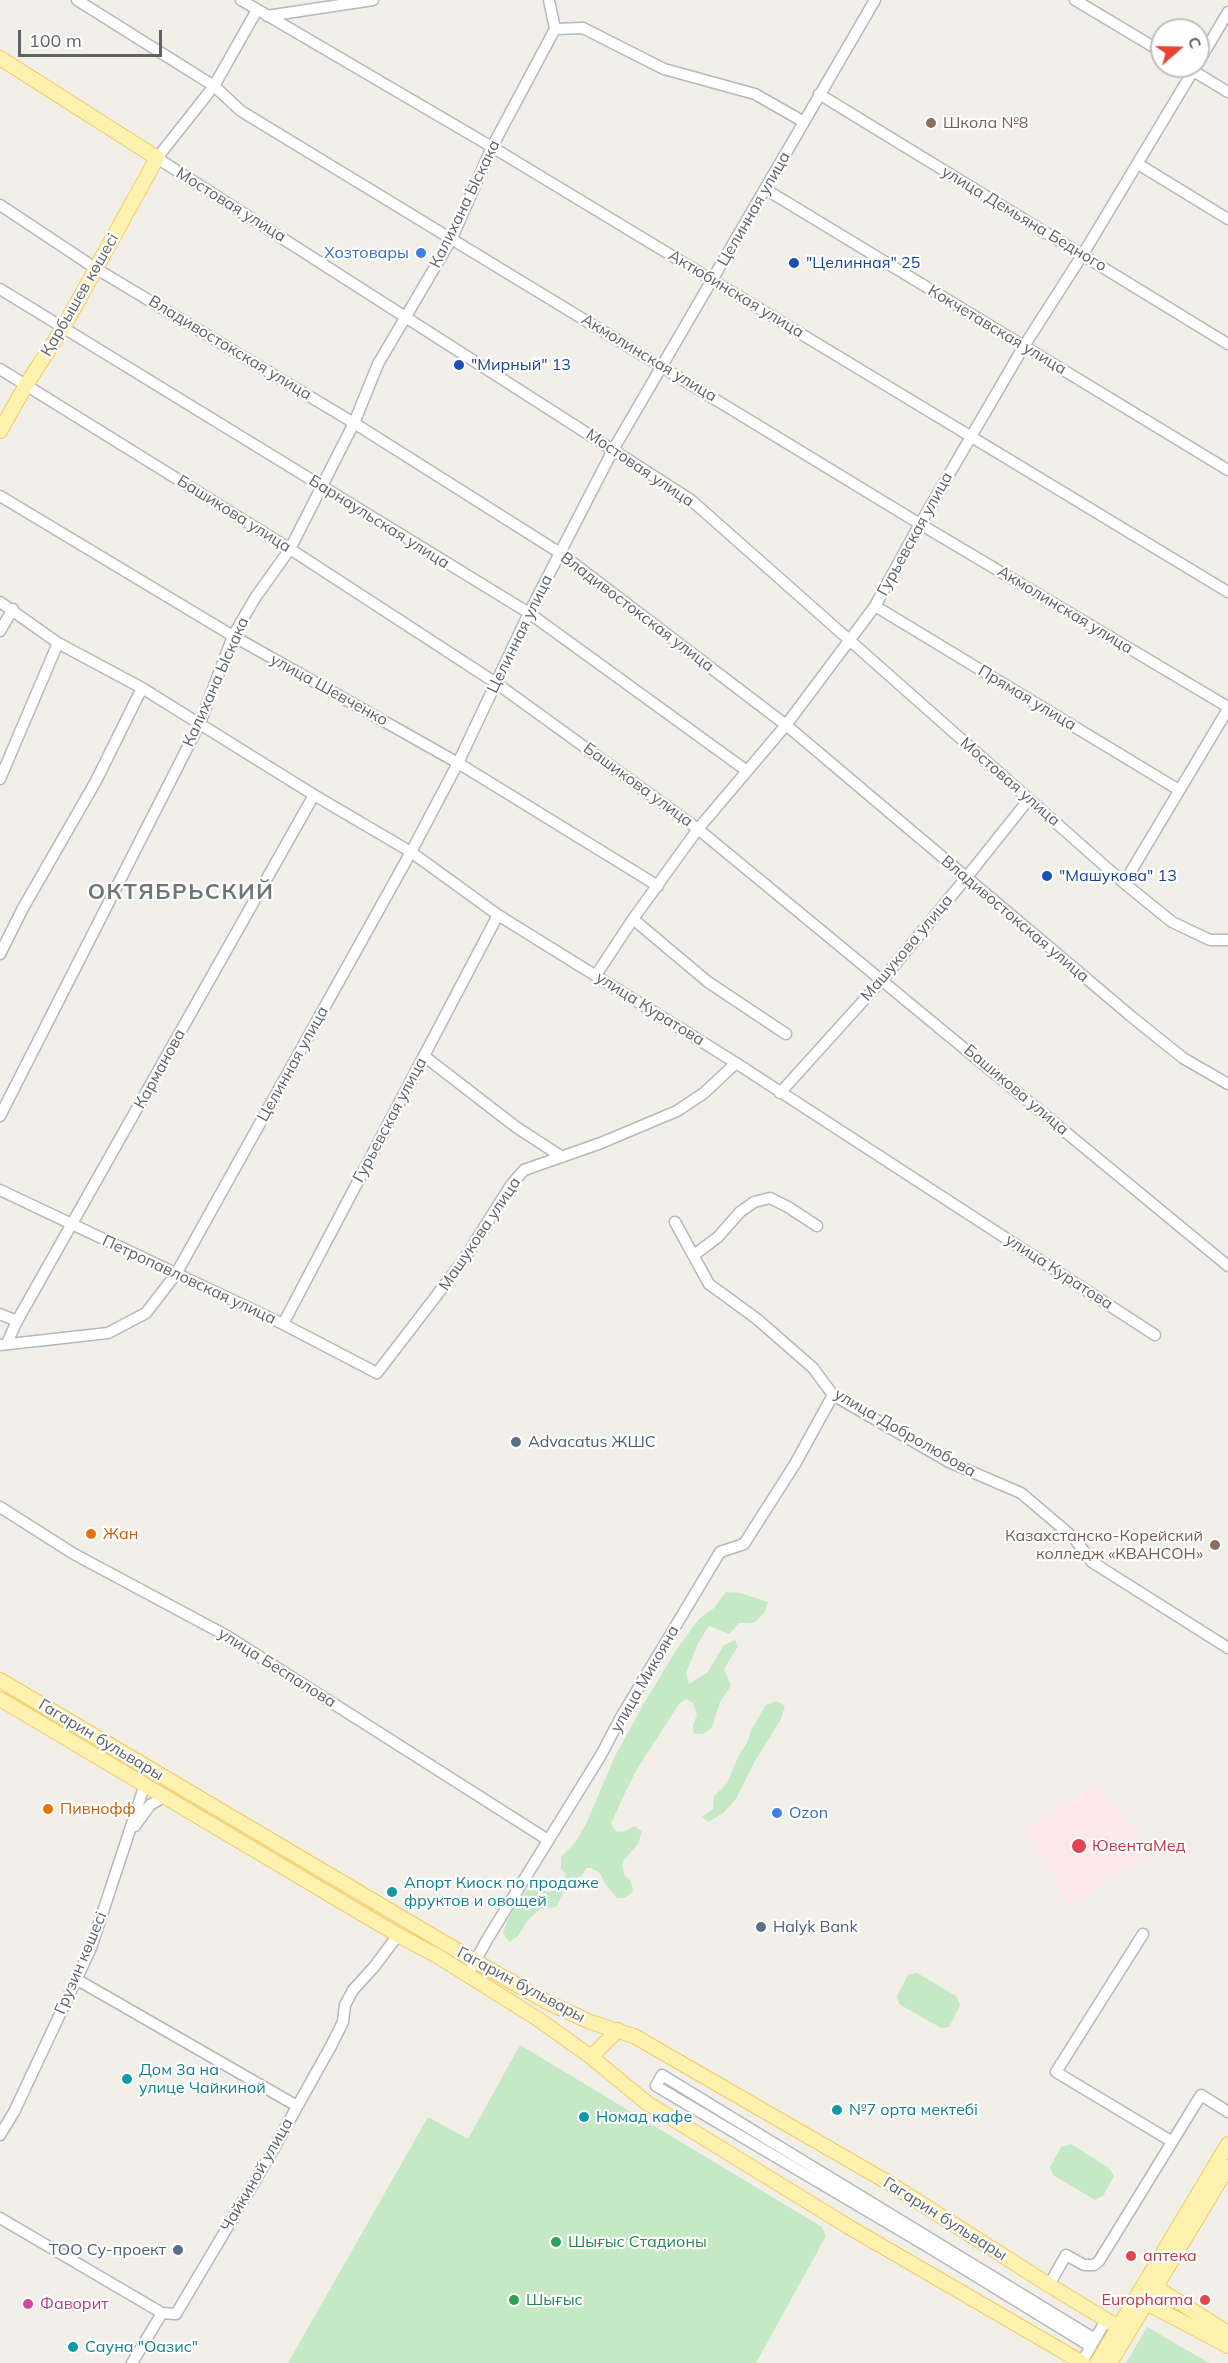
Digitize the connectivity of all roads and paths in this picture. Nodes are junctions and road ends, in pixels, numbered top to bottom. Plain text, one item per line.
1 (77, 0) edge
2 (241, 0) edge
3 (373, 0) edge
4 (549, 0) edge
5 (874, 0) edge
6 (1075, 0) edge
7 (257, 10) junction
8 (1228, 12) edge
9 (267, 16) junction
10 (555, 29) junction
11 (1210, 40) edge
12 (1150, 45) edge
13 (0, 58) edge
14 (1187, 78) edge
15 (1208, 78) edge
16 (214, 86) junction
17 (1228, 92) edge
18 (819, 94) junction
19 (804, 122) junction
20 (492, 147) junction
21 (157, 158) junction
22 (1138, 164) junction
23 (765, 189) junction
24 (0, 205) edge
25 (1228, 219) edge
26 (452, 238) junction
27 (1083, 254) junction
28 (95, 268) junction
29 (713, 280) junction
30 (0, 289) edge
31 (407, 317) junction
32 (63, 328) junction
33 (1228, 344) edge
34 (1024, 346) junction
35 (662, 365) junction
36 (0, 369) edge
37 (26, 385) junction
38 (354, 423) junction
39 (0, 432) edge
40 (971, 436) junction
41 (613, 450) junction
42 (1228, 470) edge
43 (321, 486) junction
44 (0, 496) edge
45 (920, 524) junction
46 (290, 549) junction
47 (560, 554) junction
48 (1228, 592) edge
49 (0, 602) edge
50 (875, 606) junction
51 (13, 609) junction
52 (529, 614) junction
53 (0, 631) edge
54 (233, 636) junction
55 (850, 641) junction
56 (58, 643) junction
57 (496, 683) junction
58 (142, 688) junction
59 (1228, 708) edge
60 (200, 723) junction
61 (786, 725) junction
62 (458, 763) junction
63 (747, 771) junction
64 (0, 779) edge
65 (1179, 790) junction
66 (314, 795) junction
67 (1029, 799) junction
68 (698, 829) junction
69 (411, 852) junction
70 (966, 878) junction
71 (1124, 883) junction
72 (658, 886) junction
73 (498, 915) junction
74 (633, 919) junction
75 (1228, 940) edge
76 (0, 954) edge
77 (596, 975) junction
78 (882, 980) junction
79 (786, 1034) dead end
80 (424, 1056) junction
81 (736, 1062) junction
82 (1228, 1084) edge
83 (780, 1093) junction
84 (0, 1116) edge
85 (562, 1157) junction
86 (0, 1190) edge
87 (675, 1222) dead end
88 (72, 1224) junction
89 (817, 1226) dead end
90 (694, 1255) junction
91 (1228, 1266) edge
92 (176, 1274) junction
93 (0, 1314) edge
94 (17, 1321) junction
95 (283, 1324) junction
96 (1155, 1335) dead end
97 (3, 1344) edge
98 (377, 1373) joint
99 (832, 1395) junction
100 (0, 1507) edge
101 (1228, 1648) edge
102 (0, 1680) edge
103 (0, 1699) edge
104 (151, 1770) junction
105 (145, 1784) junction
106 (166, 1796) junction
107 (129, 1833) junction
108 (548, 1840) junction
109 (1143, 1934) dead end
110 (398, 1935) junction
111 (475, 1961) junction
112 (467, 1976) junction
113 (76, 1979) junction
114 (618, 2030) junction
115 (591, 2057) junction
116 (297, 2106) junction
117 (1228, 2112) edge
118 (0, 2135) edge
119 (774, 2141) junction
120 (1171, 2141) junction
121 (1228, 2144) edge
122 (768, 2152) junction
123 (1228, 2167) edge
124 (0, 2218) edge
125 (1049, 2285) junction
126 (1151, 2285) junction
127 (1142, 2300) junction
128 (162, 2313) junction
129 (1117, 2326) junction
130 (1228, 2333) edge
131 (1093, 2342) junction
132 (1228, 2346) edge
133 (1083, 2362) edge
134 (132, 2363) edge
135 (1097, 2363) edge
136 (1110, 2363) edge

1 - 16 street, Акмолинская улица
2 - 7 street, Актюбинская улица
3 - 9 street
4 - 10 street
5 - 18 street, Целинная улица
6 - 12 street
7 - 9 street, Актюбинская улица
7 - 16 street
8 - 11 street, Гурьевская улица
9 - 20 street, Актюбинская улица
10 - 19 street
10 - 20 street, Калихана Ыскака
13 - 21 main road, Мостовая улица
14 - 22 street, Гурьевская улица
15 - 17 street
16 - 21 street
16 - 26 street, Акмолинская улица
18 - 19 street, Целинная улица
18 - 27 street, улица Демьяна Бедного
19 - 23 street, Целинная улица
20 - 26 street, Калихана Ыскака
20 - 29 street, Актюбинская улица
21 - 28 main road, Қарбышев көшесі
21 - 31 street, Мостовая улица
22 - 25 street
22 - 27 street, Гурьевская улица
23 - 29 street, Целинная улица
23 - 34 street, Кокчетавская улица
24 - 28 street, Владивостокская улица
26 - 31 street, Калихана Ыскака
26 - 35 street, Акмолинская улица
27 - 33 street, улица Демьяна Бедного
27 - 34 street, Гурьевская улица
28 - 32 main road, Қарбышев көшесі
28 - 38 street, Владивостокская улица
29 - 35 street, Целинная улица
29 - 40 street, Актюбинская улица
30 - 32 street, Барнаульская улица
31 - 38 street, Калихана Ыскака
31 - 41 street, Мостовая улица
32 - 37 main road, Қарбышев көшесі
32 - 43 street, Барнаульская улица
34 - 40 street, Гурьевская улица
34 - 42 street, Кокчетавская улица
35 - 41 street, Целинная улица
35 - 45 street, Акмолинская улица
36 - 37 street, Башикова улица
37 - 39 main road, Қарбышев көшесі
37 - 46 street, Башикова улица
38 - 43 street, Калихана Ыскака
38 - 47 street, Владивостокская улица
40 - 45 street, Гурьевская улица
40 - 48 street, Актюбинская улица
41 - 47 street, Целинная улица
41 - 55 street, Мостовая улица
43 - 46 street, Калихана Ыскака
43 - 52 street, Барнаульская улица
44 - 54 street, улица Шевченко
45 - 50 street, Гурьевская улица
45 - 59 street, Акмолинская улица
46 - 54 street, Калихана Ыскака
46 - 57 street, Башикова улица
47 - 52 street, Целинная улица
47 - 61 street, Владивостокская улица
49 - 51 street, улица Куратова
50 - 55 street, Гурьевская улица
50 - 65 street, Прямая улица
51 - 53 street
51 - 56 street, улица Куратова
52 - 57 street, Целинная улица
52 - 63 street, Барнаульская улица
54 - 60 street, Калихана Ыскака
54 - 62 street, улица Шевченко
55 - 61 street, Гурьевская улица
55 - 67 street, Мостовая улица
56 - 58 street, улица Куратова
56 - 64 street
57 - 62 street, Целинная улица
57 - 68 street, Башикова улица
58 - 60 street, улица Куратова
58 - 76 street
59 - 65 street
60 - 66 street, улица Куратова
60 - 84 street, Калихана Ыскака
61 - 63 street, Гурьевская улица
61 - 70 street, Владивостокская улица
62 - 69 street, Целинная улица
62 - 72 street, улица Шевченко
63 - 68 street, Гурьевская улица
65 - 71 street
66 - 69 street, улица Куратова
66 - 88 street, Карманова
67 - 70 street, Машукова улица
67 - 71 street, Мостовая улица
68 - 72 street, Гурьевская улица
68 - 78 street, Башикова улица
69 - 73 street, улица Куратова
69 - 92 street, Целинная улица
70 - 78 street, Машукова улица
70 - 82 street, Владивостокская улица
71 - 75 street, Мостовая улица
72 - 74 street, Гурьевская улица
73 - 77 street, улица Куратова
73 - 80 street, Гурьевская улица
74 - 77 street, Гурьевская улица
74 - 79 street
77 - 81 street, улица Куратова
78 - 83 street, Машукова улица
78 - 91 street, Башикова улица
80 - 85 street
80 - 95 street, Гурьевская улица
81 - 83 street, улица Куратова
81 - 85 street, Машукова улица
83 - 96 street, улица Куратова
85 - 98 street, Машукова улица
86 - 88 street, Петропавловская улица
87 - 90 street, улица Добролюбова
88 - 92 street, Петропавловская улица
88 - 94 street, Карманова
89 - 90 street
90 - 99 street, улица Добролюбова
92 - 95 street, Петропавловская улица
92 - 97 street, Целинная улица
93 - 94 street
94 - 97 street, Карманова
95 - 98 street, Петропавловская улица
99 - 101 street, улица Добролюбова
99 - 108 street, улица Микояна
100 - 108 street, улица Беспалова
102 - 104 main road, Гагарин бульвары
103 - 105 main road, Гагарин бульвары
104 - 105 main road
104 - 111 main road, Гагарин бульвары
105 - 106 main road, Гагарин бульвары
105 - 107 street, Грузин көшесі
106 - 107 street
106 - 110 main road, Гагарин бульвары
107 - 113 street, Грузин көшесі
108 - 111 street, улица Микояна
109 - 120 street
110 - 112 main road, Гагарин бульвары
110 - 116 street, Чайкиной улица
111 - 112 street, улица Микояна
111 - 114 main road, Гагарин бульвары
112 - 115 main road, Гагарин бульвары
113 - 116 street
113 - 118 street, Грузин көшесі
114 - 115 main road
114 - 125 main road, Гагарин бульвары
115 - 133 main road, Гагарин бульвары
116 - 128 street, Чайкиной улица
117 - 120 street
119 - 122 street
119 - 122 street
119 - 131 street
120 - 125 street
121 - 126 main road
122 - 131 street
123 - 126 main road
124 - 128 street
125 - 129 main road, Гагарин бульвары
126 - 127 main road
126 - 130 main road
127 - 129 main road
127 - 132 main road
128 - 134 street
129 - 131 street
129 - 135 main road
129 - 136 main road
131 - 133 street

